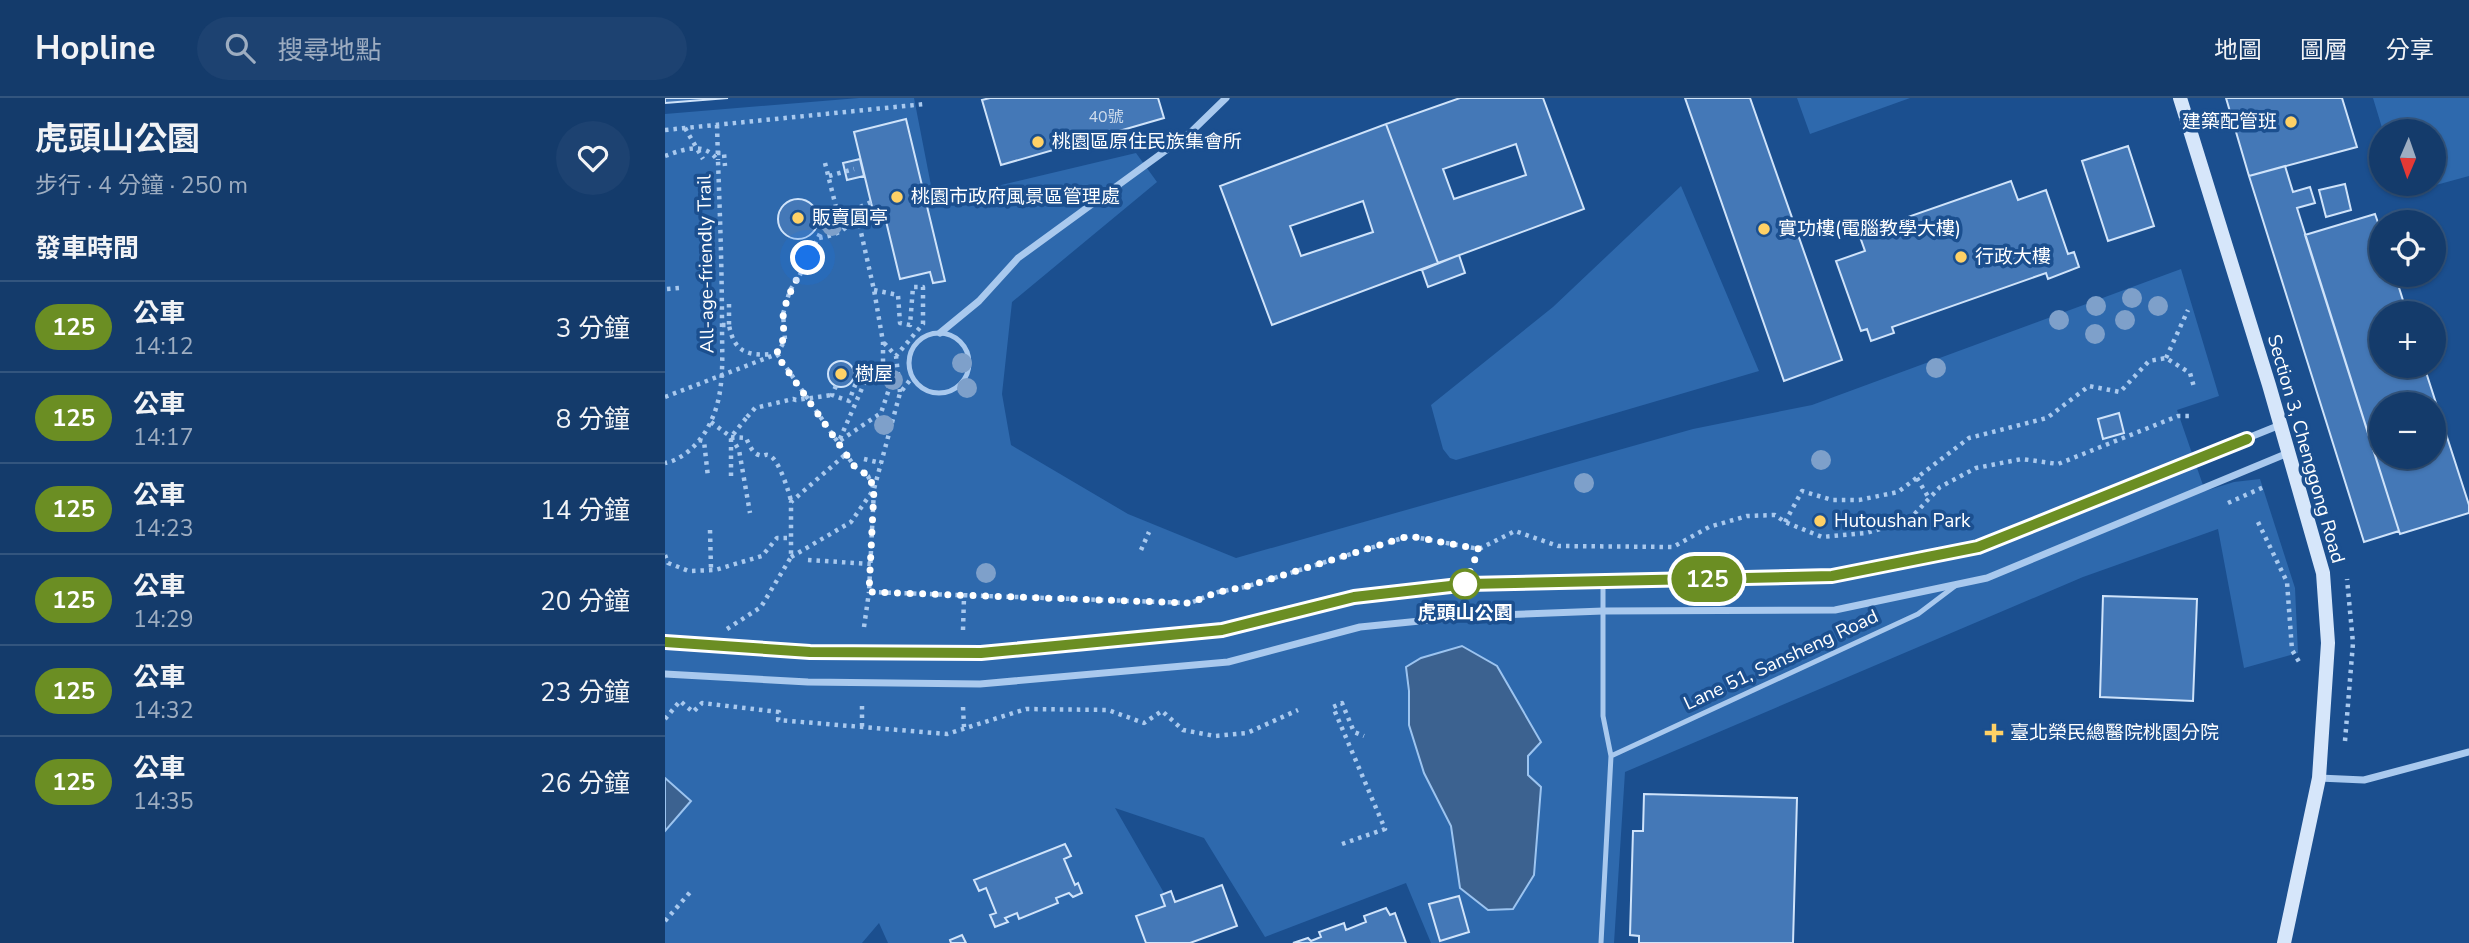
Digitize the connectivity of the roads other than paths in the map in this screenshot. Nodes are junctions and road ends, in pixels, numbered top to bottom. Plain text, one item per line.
1 (1226, 98) edge
2 (2180, 98) edge
3 (940, 333) junction
4 (2281, 425) junction
5 (2288, 453) junction
6 (1603, 582) junction
7 (1959, 583) junction
8 (1603, 611) junction
9 (665, 642) edge
10 (665, 674) edge
11 (2469, 752) edge
12 (1611, 756) junction
13 (2319, 778) junction
14 (1601, 943) edge
15 (2284, 943) edge

1 - 3 street
2 - 4 street, Section 3, Chenggong Road
3 - 3 lane
4 - 5 street, Section 3, Chenggong Road
4 - 6 street
5 - 7 street
5 - 13 street, Section 3, Chenggong Road
6 - 8 lane
6 - 9 street
7 - 8 street
7 - 12 lane, Lane 51, Sansheng Road
8 - 10 street
8 - 12 lane
11 - 13 street
12 - 14 lane
13 - 15 street, Section 3, Chenggong Road

